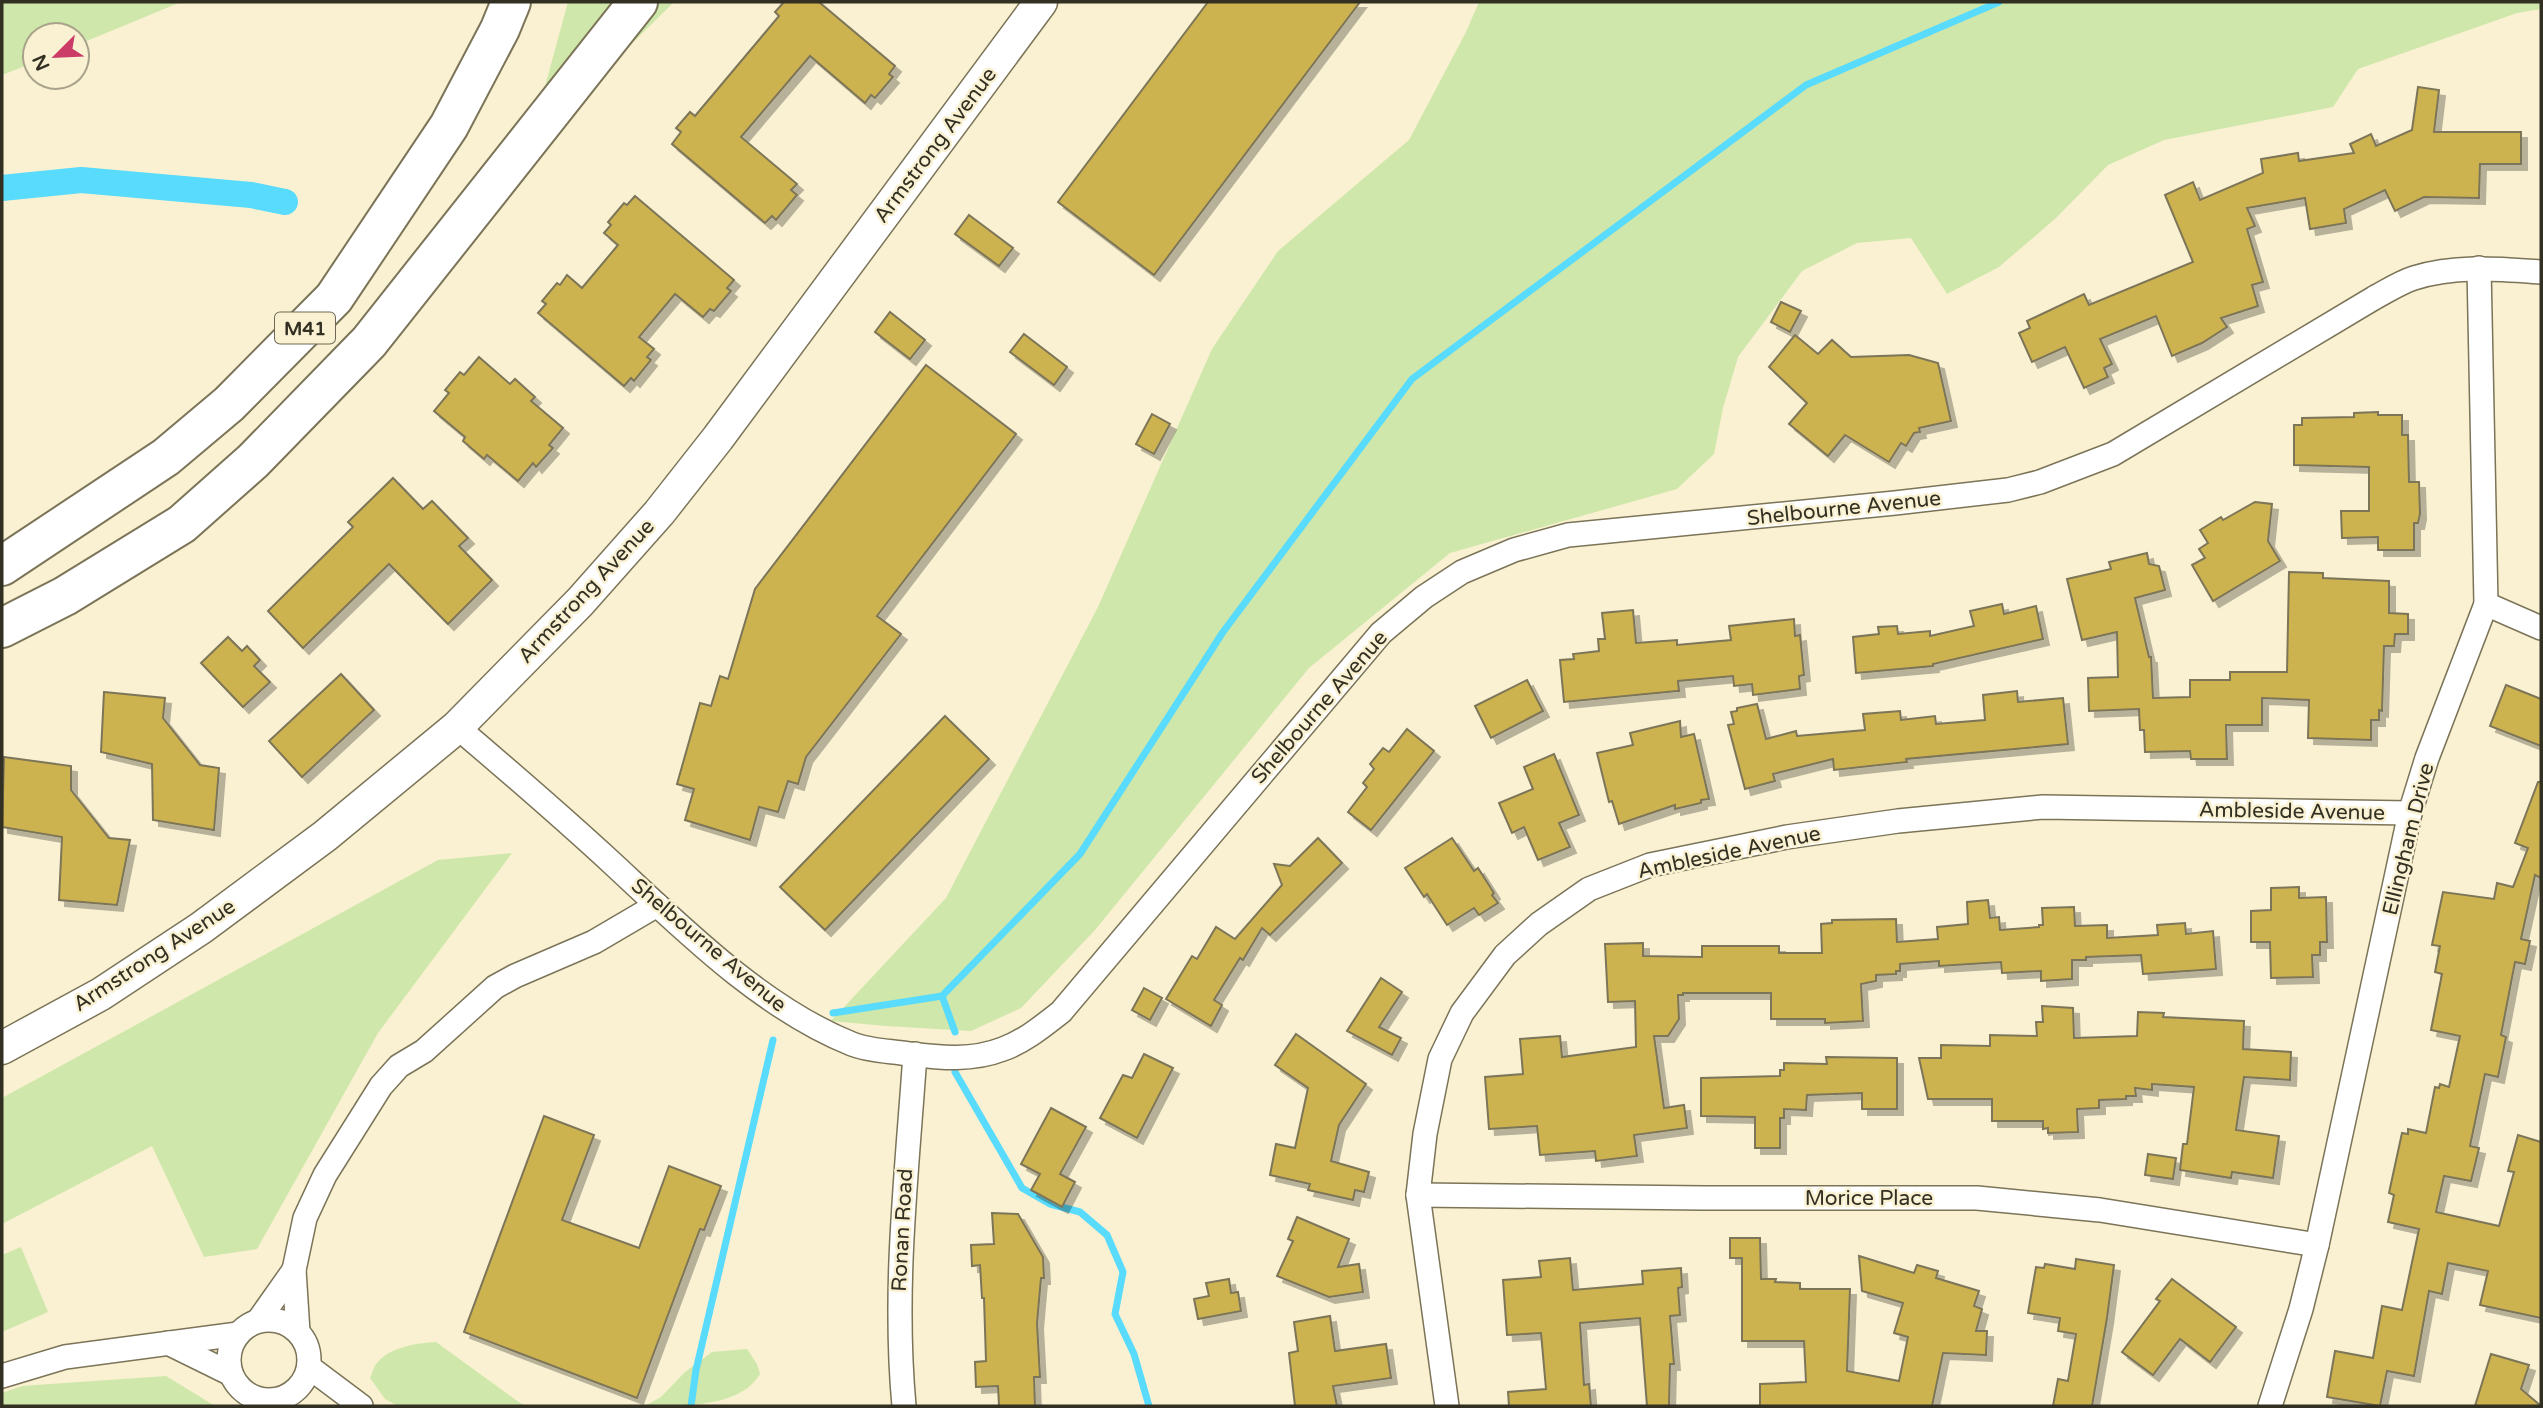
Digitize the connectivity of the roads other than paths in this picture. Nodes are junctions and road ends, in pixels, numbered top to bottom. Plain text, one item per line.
1 (511, 2) edge
2 (638, 2) edge
3 (1041, 2) edge
4 (2479, 268) junction
5 (2541, 272) edge
6 (2, 566) edge
7 (2486, 604) junction
8 (2, 628) edge
9 (2541, 628) edge
10 (457, 727) junction
11 (2410, 813) junction
12 (657, 905) junction
13 (2, 1048) edge
14 (915, 1054) junction
15 (1418, 1195) junction
16 (2317, 1245) junction
17 (294, 1270) junction
18 (258, 1321) junction
19 (298, 1332) junction
20 (238, 1334) junction
21 (167, 1343) junction
22 (309, 1367) junction
23 (231, 1374) junction
24 (2, 1376) edge
25 (294, 1390) junction
26 (357, 1404) edge
27 (904, 1406) edge
28 (1447, 1406) edge
29 (2270, 1406) edge

1 - 6 highway, M41
2 - 8 highway, M41
3 - 10 street, Armstrong Avenue
4 - 5 street, Shelbourne Avenue
4 - 7 street, Ellingham Drive
4 - 14 street, Shelbourne Avenue
7 - 9 street
7 - 11 street, Ellingham Drive
10 - 12 street, Shelbourne Avenue
10 - 13 street, Armstrong Avenue
11 - 15 street, Ambleside Avenue
11 - 16 street, Ellingham Drive
12 - 14 street, Shelbourne Avenue
12 - 17 street
14 - 27 street, Ronan Road
15 - 16 street, Morice Place
15 - 28 street, Ambleside Avenue
16 - 29 street, Ellingham Drive
17 - 18 street
17 - 19 street
18 - 19 street
18 - 20 street
19 - 22 street
20 - 21 street
20 - 23 street
21 - 23 street
21 - 24 street
22 - 25 street
22 - 26 street
23 - 25 street
25 - 26 street

